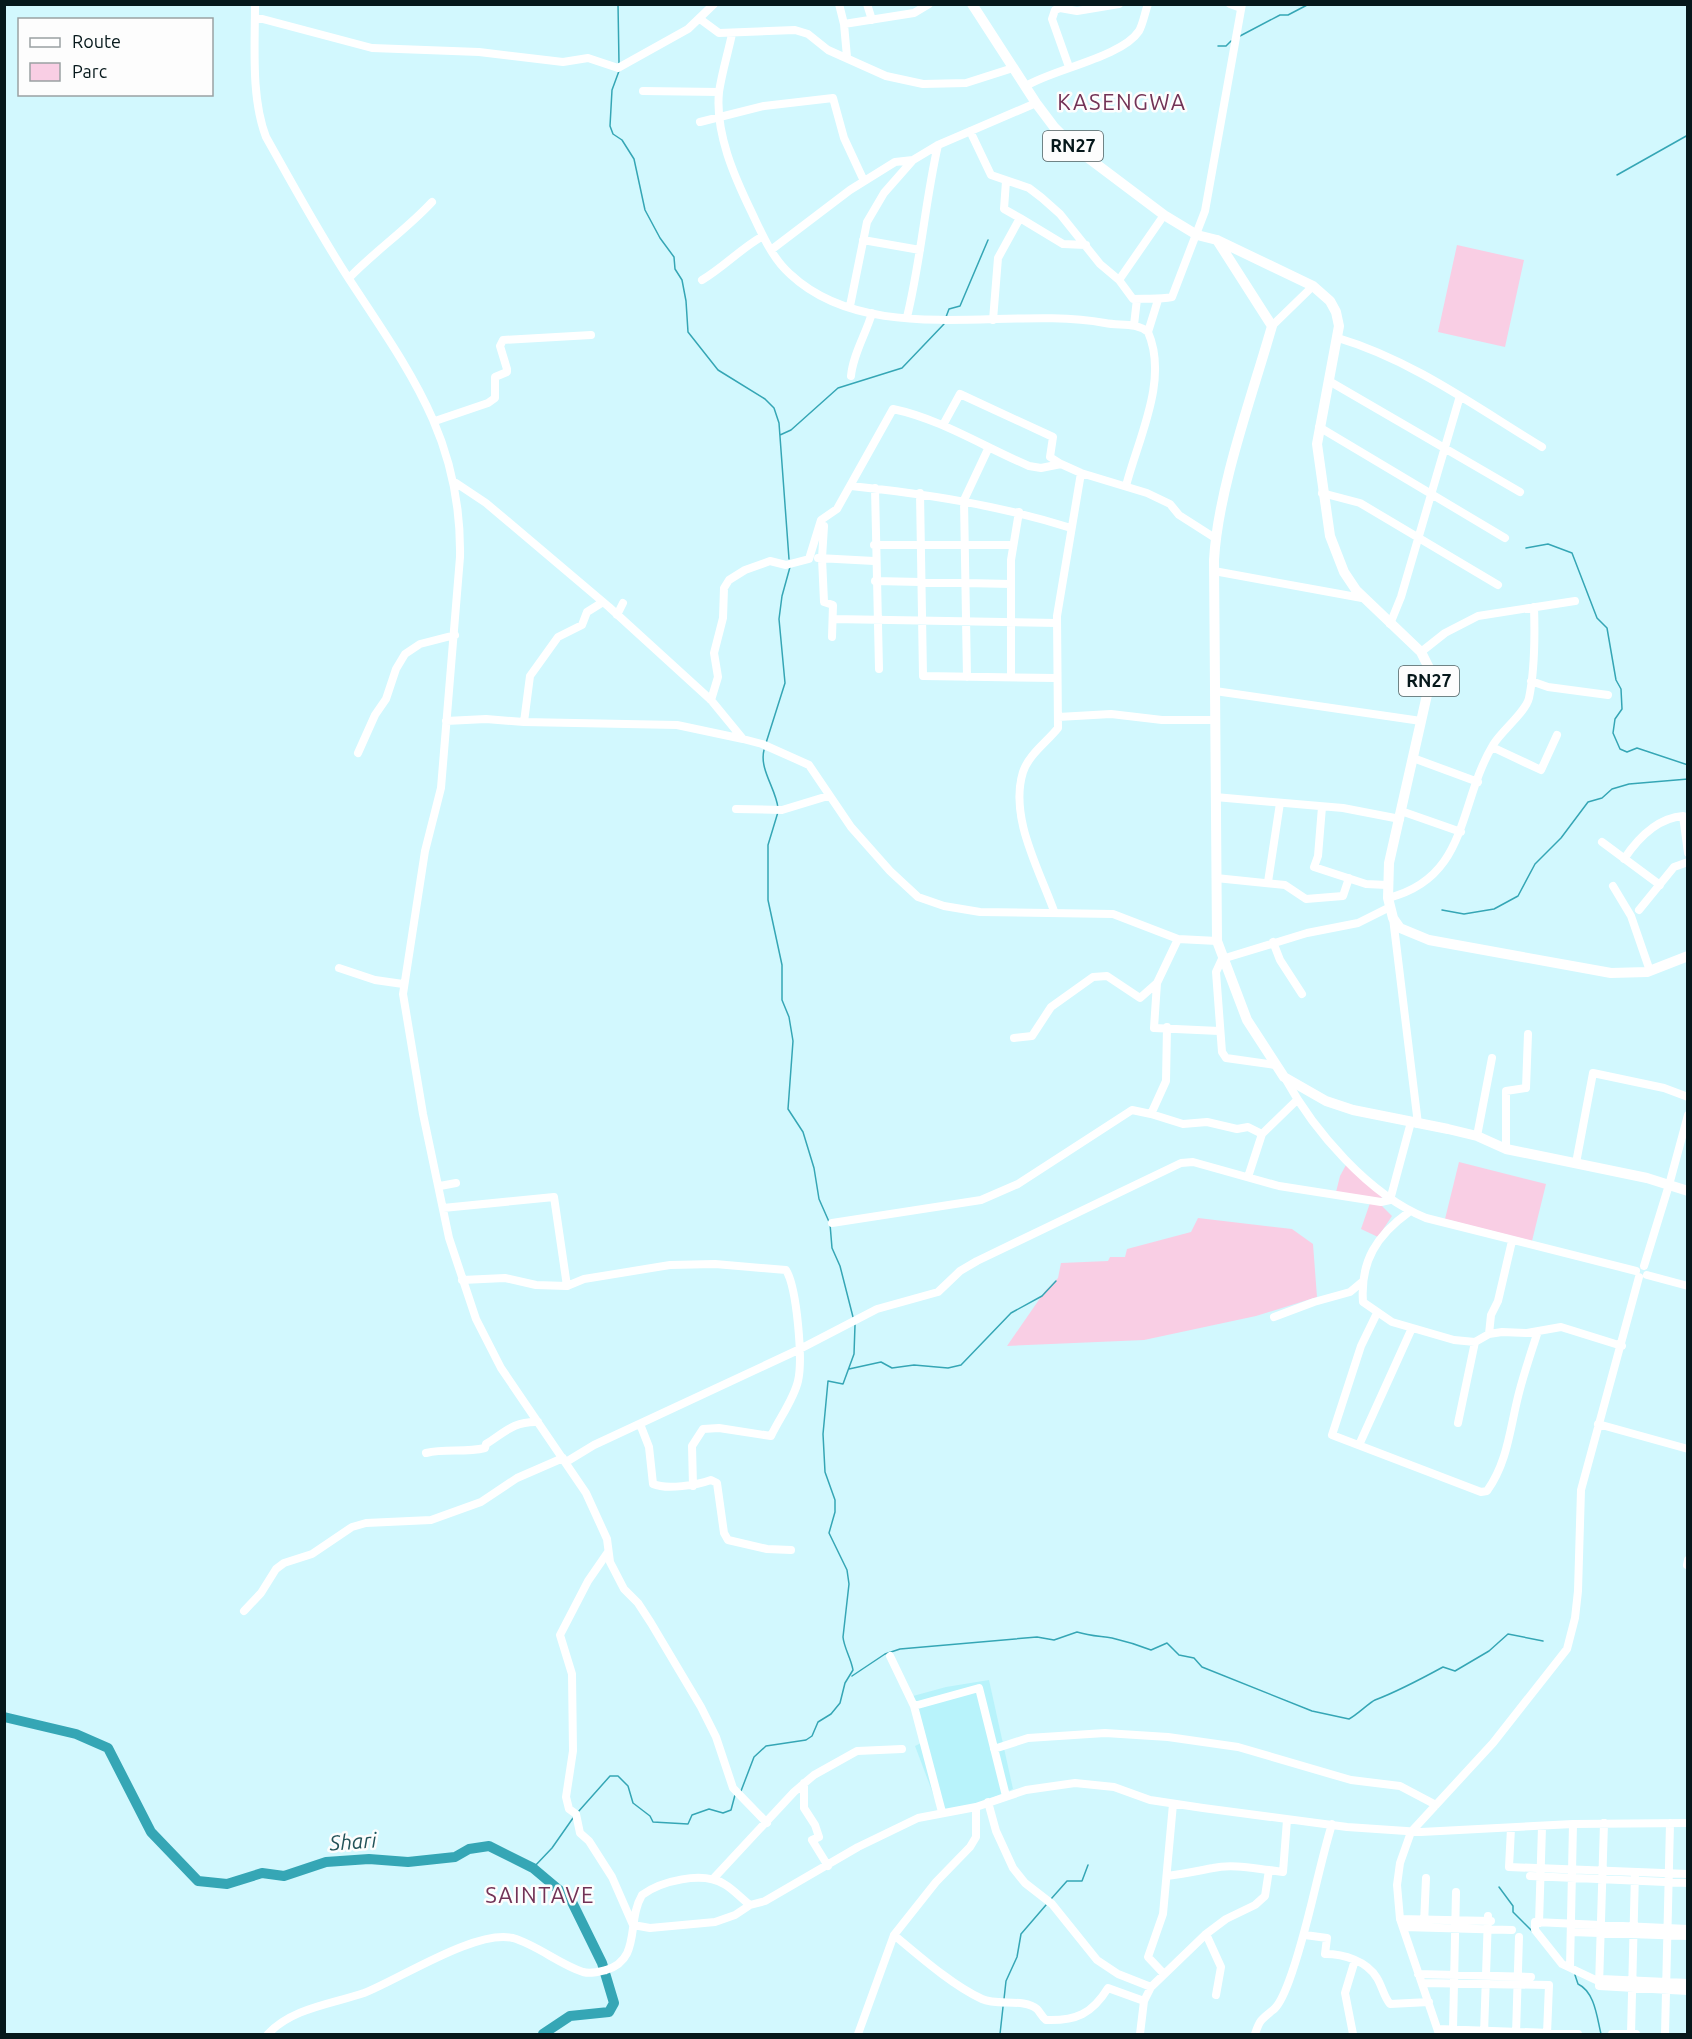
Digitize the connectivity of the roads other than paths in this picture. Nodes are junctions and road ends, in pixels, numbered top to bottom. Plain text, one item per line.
1 (255, 4) edge
2 (714, 4) edge
3 (839, 4) edge
4 (867, 4) edge
5 (929, 4) edge
6 (972, 4) edge
7 (1119, 4) edge
8 (1148, 4) edge
9 (1230, 4) edge
10 (1059, 6) edge
11 (1241, 6) edge
12 (255, 16) junction
13 (700, 19) junction
14 (872, 20) junction
15 (844, 24) junction
16 (732, 34) junction
17 (847, 57) junction
18 (1069, 67) junction
19 (1013, 68) junction
20 (1026, 86) junction
21 (643, 91) dead end
22 (719, 92) junction
23 (1036, 103) junction
24 (720, 115) junction
25 (700, 122) dead end
26 (970, 131) junction
27 (938, 145) junction
28 (913, 160) junction
29 (864, 181) junction
30 (1006, 181) junction
31 (432, 202) dead end
32 (1164, 215) junction
33 (1020, 218) junction
34 (1197, 235) junction
35 (763, 236) junction
36 (863, 240) junction
37 (1217, 240) junction
38 (1086, 245) junction
39 (771, 250) junction
40 (920, 250) junction
41 (348, 278) junction
42 (702, 280) dead end
43 (1119, 280) junction
44 (1313, 286) junction
45 (1137, 299) junction
46 (1158, 300) junction
47 (850, 306) junction
48 (872, 312) junction
49 (907, 317) junction
50 (993, 320) junction
51 (1134, 325) junction
52 (1272, 326) junction
53 (1148, 332) junction
54 (591, 335) dead end
55 (1338, 338) junction
56 (851, 376) dead end
57 (1329, 381) junction
58 (1460, 396) junction
59 (435, 421) junction
60 (943, 425) junction
61 (1319, 427) junction
62 (1446, 447) junction
63 (1542, 447) dead end
64 (988, 449) junction
65 (1061, 464) junction
66 (1081, 473) junction
67 (456, 483) junction
68 (851, 486) junction
69 (1126, 486) junction
70 (875, 488) junction
71 (1520, 492) dead end
72 (920, 493) junction
73 (1431, 493) junction
74 (1322, 494) junction
75 (964, 500) junction
76 (1019, 512) junction
77 (825, 517) junction
78 (1071, 528) junction
79 (1418, 537) junction
80 (1215, 538) junction
81 (1505, 538) dead end
82 (874, 545) junction
83 (920, 545) junction
84 (965, 545) junction
85 (1012, 545) junction
86 (822, 558) junction
87 (809, 559) junction
88 (874, 561) junction
89 (1214, 571) junction
90 (875, 581) junction
91 (921, 582) junction
92 (965, 583) junction
93 (1011, 584) junction
94 (1498, 585) dead end
95 (1362, 598) junction
96 (1575, 601) dead end
97 (603, 602) junction
98 (623, 603) dead end
99 (1534, 607) junction
100 (617, 615) junction
101 (833, 619) junction
102 (877, 620) junction
103 (922, 621) junction
104 (966, 621) junction
105 (1012, 622) junction
106 (1057, 623) junction
107 (1390, 624) junction
108 (455, 635) junction
109 (832, 638) dead end
110 (1421, 652) junction
111 (879, 669) dead end
112 (967, 677) junction
113 (1011, 677) junction
114 (1056, 678) junction
115 (1531, 681) junction
116 (1215, 691) junction
117 (1608, 695) dead end
118 (711, 700) junction
119 (1058, 702) junction
120 (1071, 716) junction
121 (1058, 717) junction
122 (1215, 720) junction
123 (447, 721) junction
124 (1421, 721) junction
125 (524, 722) junction
126 (1058, 728) junction
127 (1557, 735) dead end
128 (743, 739) junction
129 (1492, 747) junction
130 (358, 753) dead end
131 (1413, 758) junction
132 (1478, 782) junction
133 (828, 796) junction
134 (1215, 797) junction
135 (1280, 803) junction
136 (1322, 807) junction
137 (736, 809) dead end
138 (1400, 815) junction
139 (1461, 832) junction
140 (1686, 833) edge
141 (1602, 842) dead end
142 (1688, 853) edge
143 (1624, 859) junction
144 (1688, 862) edge
145 (1216, 878) junction
146 (1349, 878) junction
147 (1268, 882) junction
148 (1387, 885) junction
149 (1660, 885) junction
150 (1613, 886) dead end
151 (1390, 908) junction
152 (1639, 910) dead end
153 (1054, 911) junction
154 (1178, 939) junction
155 (1217, 941) junction
156 (1273, 942) junction
157 (1688, 956) edge
158 (1222, 958) junction
159 (339, 968) dead end
160 (1650, 971) junction
161 (1157, 983) junction
162 (403, 984) junction
163 (1302, 994) dead end
164 (1167, 1027) junction
165 (1218, 1031) junction
166 (1528, 1034) dead end
167 (1014, 1038) dead end
168 (1492, 1058) dead end
169 (1275, 1065) junction
170 (1284, 1077) junction
171 (1688, 1097) edge
172 (1297, 1100) junction
173 (1151, 1114) junction
174 (1688, 1115) edge
175 (1415, 1123) junction
176 (1262, 1134) junction
177 (1477, 1137) junction
178 (1506, 1149) junction
179 (1576, 1163) junction
180 (1248, 1177) junction
181 (456, 1183) dead end
182 (1669, 1185) junction
183 (440, 1186) junction
184 (1688, 1191) edge
185 (1390, 1200) junction
186 (443, 1208) junction
187 (1409, 1212) junction
188 (832, 1223) dead end
189 (1512, 1241) junction
190 (1642, 1272) junction
191 (462, 1280) junction
192 (1362, 1282) junction
193 (567, 1286) junction
194 (1688, 1286) edge
195 (1350, 1293) junction
196 (1363, 1302) junction
197 (1377, 1312) junction
198 (1274, 1317) dead end
199 (1412, 1328) junction
200 (1538, 1331) junction
201 (1489, 1334) junction
202 (1476, 1342) junction
203 (1622, 1346) junction
204 (798, 1350) junction
205 (538, 1422) junction
206 (1458, 1423) dead end
207 (640, 1424) junction
208 (1598, 1424) junction
209 (1359, 1445) junction
210 (1688, 1449) edge
211 (426, 1453) dead end
212 (565, 1460) junction
213 (693, 1486) junction
214 (791, 1550) dead end
215 (608, 1552) junction
216 (244, 1611) dead end
217 (890, 1656) dead end
218 (914, 1706) junction
219 (902, 1749) dead end
220 (994, 1749) junction
221 (804, 1783) junction
222 (1006, 1796) junction
223 (988, 1802) junction
224 (1173, 1804) junction
225 (1436, 1805) junction
226 (976, 1807) junction
227 (942, 1812) junction
228 (1287, 1820) junction
229 (767, 1823) junction
230 (1604, 1823) junction
231 (1670, 1823) junction
232 (1688, 1823) edge
233 (1332, 1824) junction
234 (1573, 1824) junction
235 (1542, 1827) junction
236 (1511, 1828) junction
237 (1412, 1832) junction
238 (828, 1866) junction
239 (1269, 1870) junction
240 (1541, 1872) junction
241 (1572, 1874) junction
242 (1688, 1874) edge
243 (1603, 1875) junction
244 (1167, 1876) junction
245 (1530, 1876) dead end
246 (1634, 1877) junction
247 (1426, 1878) dead end
248 (1669, 1878) junction
249 (713, 1879) junction
250 (1688, 1882) edge
251 (1456, 1892) dead end
252 (750, 1905) junction
253 (1488, 1922) junction
254 (1401, 1923) junction
255 (1539, 1923) junction
256 (1424, 1924) junction
257 (1455, 1924) junction
258 (633, 1925) junction
259 (1571, 1928) junction
260 (1602, 1929) junction
261 (1688, 1929) edge
262 (1633, 1930) junction
263 (1668, 1932) junction
264 (1206, 1934) junction
265 (894, 1935) junction
266 (1305, 1935) junction
267 (1688, 1936) edge
268 (1355, 1960) junction
269 (1570, 1967) junction
270 (1164, 1974) junction
271 (1418, 1974) junction
272 (1531, 1977) dead end
273 (1454, 1979) junction
274 (1486, 1980) junction
275 (1600, 1980) junction
276 (1517, 1981) junction
277 (1422, 1983) junction
278 (1688, 1983) edge
279 (1632, 1984) junction
280 (1666, 1986) junction
281 (1152, 1987) junction
282 (1688, 1991) edge
283 (1216, 1995) dead end
284 (1144, 2001) junction
285 (1429, 2002) junction
286 (1453, 2029) junction
287 (1438, 2032) edge
288 (1484, 2032) edge
289 (1516, 2033) edge
290 (1547, 2033) edge
291 (268, 2034) edge
292 (858, 2034) edge
293 (1140, 2034) edge
294 (1255, 2034) edge
295 (1353, 2034) edge
296 (1578, 2034) edge
297 (1612, 2034) edge
298 (1631, 2034) edge
299 (1636, 2034) edge
300 (1665, 2034) edge

1 - 12 street
2 - 13 street
3 - 15 street
4 - 14 street
5 - 14 street
6 - 19 main road, RN27
7 - 10 street
8 - 18 street
9 - 11 street
10 - 18 street
11 - 34 street
12 - 13 street
12 - 41 street
13 - 16 street
14 - 15 street
15 - 17 street
16 - 17 street
16 - 22 street
17 - 19 street
18 - 20 street
19 - 20 main road, RN27
20 - 23 main road, RN27
21 - 22 street
22 - 24 street
23 - 26 street
23 - 32 main road, RN27
24 - 25 street
24 - 29 street
24 - 35 street
26 - 27 street
26 - 30 street
27 - 28 street
27 - 40 street
28 - 29 street
28 - 36 street
29 - 39 street
30 - 33 street
30 - 38 street
31 - 41 street
32 - 34 main road, RN27
32 - 43 street
33 - 38 street
33 - 50 street
34 - 37 main road, RN27
34 - 46 street
35 - 39 street
35 - 42 street
36 - 40 street
36 - 47 street
37 - 44 main road, RN27
37 - 52 main road
38 - 43 street
39 - 47 street
40 - 49 street
41 - 59 street
43 - 45 street
44 - 52 street
44 - 55 main road, RN27
45 - 46 street
45 - 51 street
46 - 53 street
47 - 48 street
48 - 49 street
48 - 56 street
49 - 50 street
50 - 51 street
51 - 53 street
52 - 80 main road
53 - 69 street
54 - 59 street
55 - 57 main road, RN27
55 - 58 street
57 - 61 main road, RN27
57 - 62 street
58 - 62 street
58 - 63 street
59 - 67 street
60 - 64 street
60 - 65 street
60 - 68 street
61 - 73 street
61 - 74 main road, RN27
62 - 71 street
62 - 73 street
64 - 65 street
64 - 75 street
65 - 66 street
66 - 69 street
66 - 78 street
67 - 97 street
67 - 108 street
68 - 70 street
68 - 77 street
69 - 80 street
70 - 72 street
70 - 82 street
72 - 75 street
72 - 83 street
73 - 79 street
73 - 81 street
74 - 79 street
74 - 95 main road, RN27
75 - 76 street
75 - 84 street
76 - 78 street
76 - 85 street
77 - 86 street
77 - 87 street
78 - 106 street
79 - 94 street
79 - 107 street
80 - 89 main road
82 - 83 street
82 - 88 street
83 - 84 street
83 - 91 street
84 - 85 street
84 - 92 street
85 - 93 street
86 - 87 street
86 - 88 street
86 - 101 street
87 - 118 street
88 - 90 street
89 - 95 street
89 - 116 main road
90 - 91 street
90 - 102 street
91 - 92 street
91 - 103 street
92 - 93 street
92 - 104 street
93 - 105 street
95 - 107 main road, RN27
96 - 99 street
97 - 100 street
97 - 125 street
98 - 100 street
99 - 110 street
99 - 115 street
100 - 118 street
101 - 102 street
101 - 109 street
102 - 103 street
102 - 111 street
103 - 104 street
103 - 112 street
104 - 105 street
104 - 112 street
105 - 106 street
105 - 113 street
106 - 114 street
107 - 110 main road, RN27
108 - 123 street
108 - 130 street
110 - 124 main road, RN27
112 - 113 street
113 - 114 street
114 - 119 street
115 - 117 street
115 - 129 street
116 - 122 main road
116 - 124 street
118 - 128 street
119 - 120 street
119 - 121 street
120 - 121 street
120 - 122 street
120 - 126 street
121 - 126 street
122 - 134 main road
123 - 125 street
123 - 162 street
124 - 131 main road, RN27
125 - 128 street
126 - 153 street
127 - 129 street
128 - 133 street
129 - 132 street
131 - 132 street
131 - 138 main road, RN27
132 - 139 street
133 - 137 street
133 - 153 street
134 - 135 street
134 - 145 main road
135 - 136 street
135 - 147 street
136 - 138 street
136 - 146 street
138 - 139 street
138 - 148 main road, RN27
139 - 151 street
140 - 142 street
140 - 143 street
141 - 143 street
143 - 149 street
144 - 149 street
145 - 147 street
145 - 155 main road
146 - 147 street
146 - 148 street
148 - 151 main road, RN27
149 - 152 street
150 - 160 street
151 - 156 street
151 - 160 main road
151 - 175 street
153 - 154 street
154 - 155 street
154 - 161 street
155 - 158 main road
156 - 158 street
156 - 163 street
157 - 160 main road
158 - 165 street
158 - 169 main road
159 - 162 street
161 - 164 street
161 - 167 street
162 - 183 street
164 - 165 street
164 - 173 street
165 - 169 street
166 - 178 street
168 - 177 street
169 - 170 main road
170 - 172 street
170 - 175 main road
171 - 179 street
172 - 176 street
172 - 185 street
173 - 176 street
173 - 188 street
174 - 182 street
175 - 177 main road
175 - 185 street
176 - 180 street
177 - 178 main road
178 - 179 main road
179 - 182 main road
180 - 185 street
180 - 204 street
181 - 183 street
182 - 184 main road
182 - 190 street
183 - 186 street
185 - 187 street
186 - 191 street
186 - 193 street
187 - 189 street
187 - 192 street
189 - 190 street
189 - 201 street
190 - 194 street
190 - 203 street
191 - 193 street
191 - 205 street
192 - 195 street
192 - 196 street
193 - 204 street
195 - 196 street
195 - 198 street
196 - 197 street
197 - 199 street
197 - 209 street
199 - 202 street
199 - 209 street
200 - 201 street
200 - 203 street
200 - 209 street
201 - 202 street
202 - 206 street
203 - 208 street
204 - 207 street
204 - 213 street
205 - 211 street
205 - 212 street
207 - 212 street
207 - 213 street
208 - 210 street
208 - 225 street
212 - 215 street
212 - 216 street
213 - 214 street
215 - 229 street
215 - 258 street
217 - 218 street
218 - 220 street
218 - 227 street
219 - 221 street
220 - 222 street
220 - 225 street
221 - 229 street
221 - 238 street
222 - 223 street
222 - 224 street
223 - 226 street
223 - 281 street
224 - 228 street
224 - 244 street
225 - 237 street
226 - 227 street
226 - 265 street
227 - 238 street
228 - 233 street
228 - 239 street
229 - 249 street
230 - 231 street
230 - 234 street
230 - 243 street
231 - 232 street
231 - 248 street
233 - 237 street
233 - 266 street
234 - 235 street
234 - 241 street
235 - 236 street
235 - 240 street
236 - 237 street
236 - 240 street
237 - 254 street
238 - 252 street
239 - 244 street
239 - 264 street
240 - 241 street
240 - 245 street
240 - 255 street
241 - 243 street
241 - 259 street
242 - 248 street
243 - 246 street
243 - 260 street
244 - 270 street
246 - 248 street
246 - 262 street
247 - 256 street
248 - 250 street
248 - 263 street
249 - 252 street
249 - 258 street
251 - 257 street
252 - 258 street
253 - 257 street
253 - 274 street
253 - 276 street
254 - 256 street
254 - 271 street
255 - 259 street
255 - 269 street
256 - 257 street
257 - 273 street
258 - 291 street
259 - 260 street
259 - 269 street
260 - 262 street
260 - 275 street
261 - 263 street
262 - 263 street
262 - 279 street
263 - 267 street
263 - 280 street
264 - 270 street
264 - 283 street
265 - 284 street
265 - 292 street
266 - 268 street
266 - 294 street
268 - 285 street
268 - 295 street
269 - 275 street
270 - 281 street
271 - 273 street
271 - 277 street
272 - 276 street
273 - 274 street
273 - 277 street
273 - 286 street
274 - 276 street
274 - 288 street
275 - 279 street
276 - 289 street
276 - 290 street
277 - 285 street
278 - 280 street
279 - 280 street
279 - 298 street
280 - 282 street
280 - 300 street
281 - 284 street
284 - 293 street
285 - 287 street
286 - 287 street
286 - 288 street
288 - 289 street
289 - 290 street
290 - 296 street
297 - 298 street
298 - 299 street

